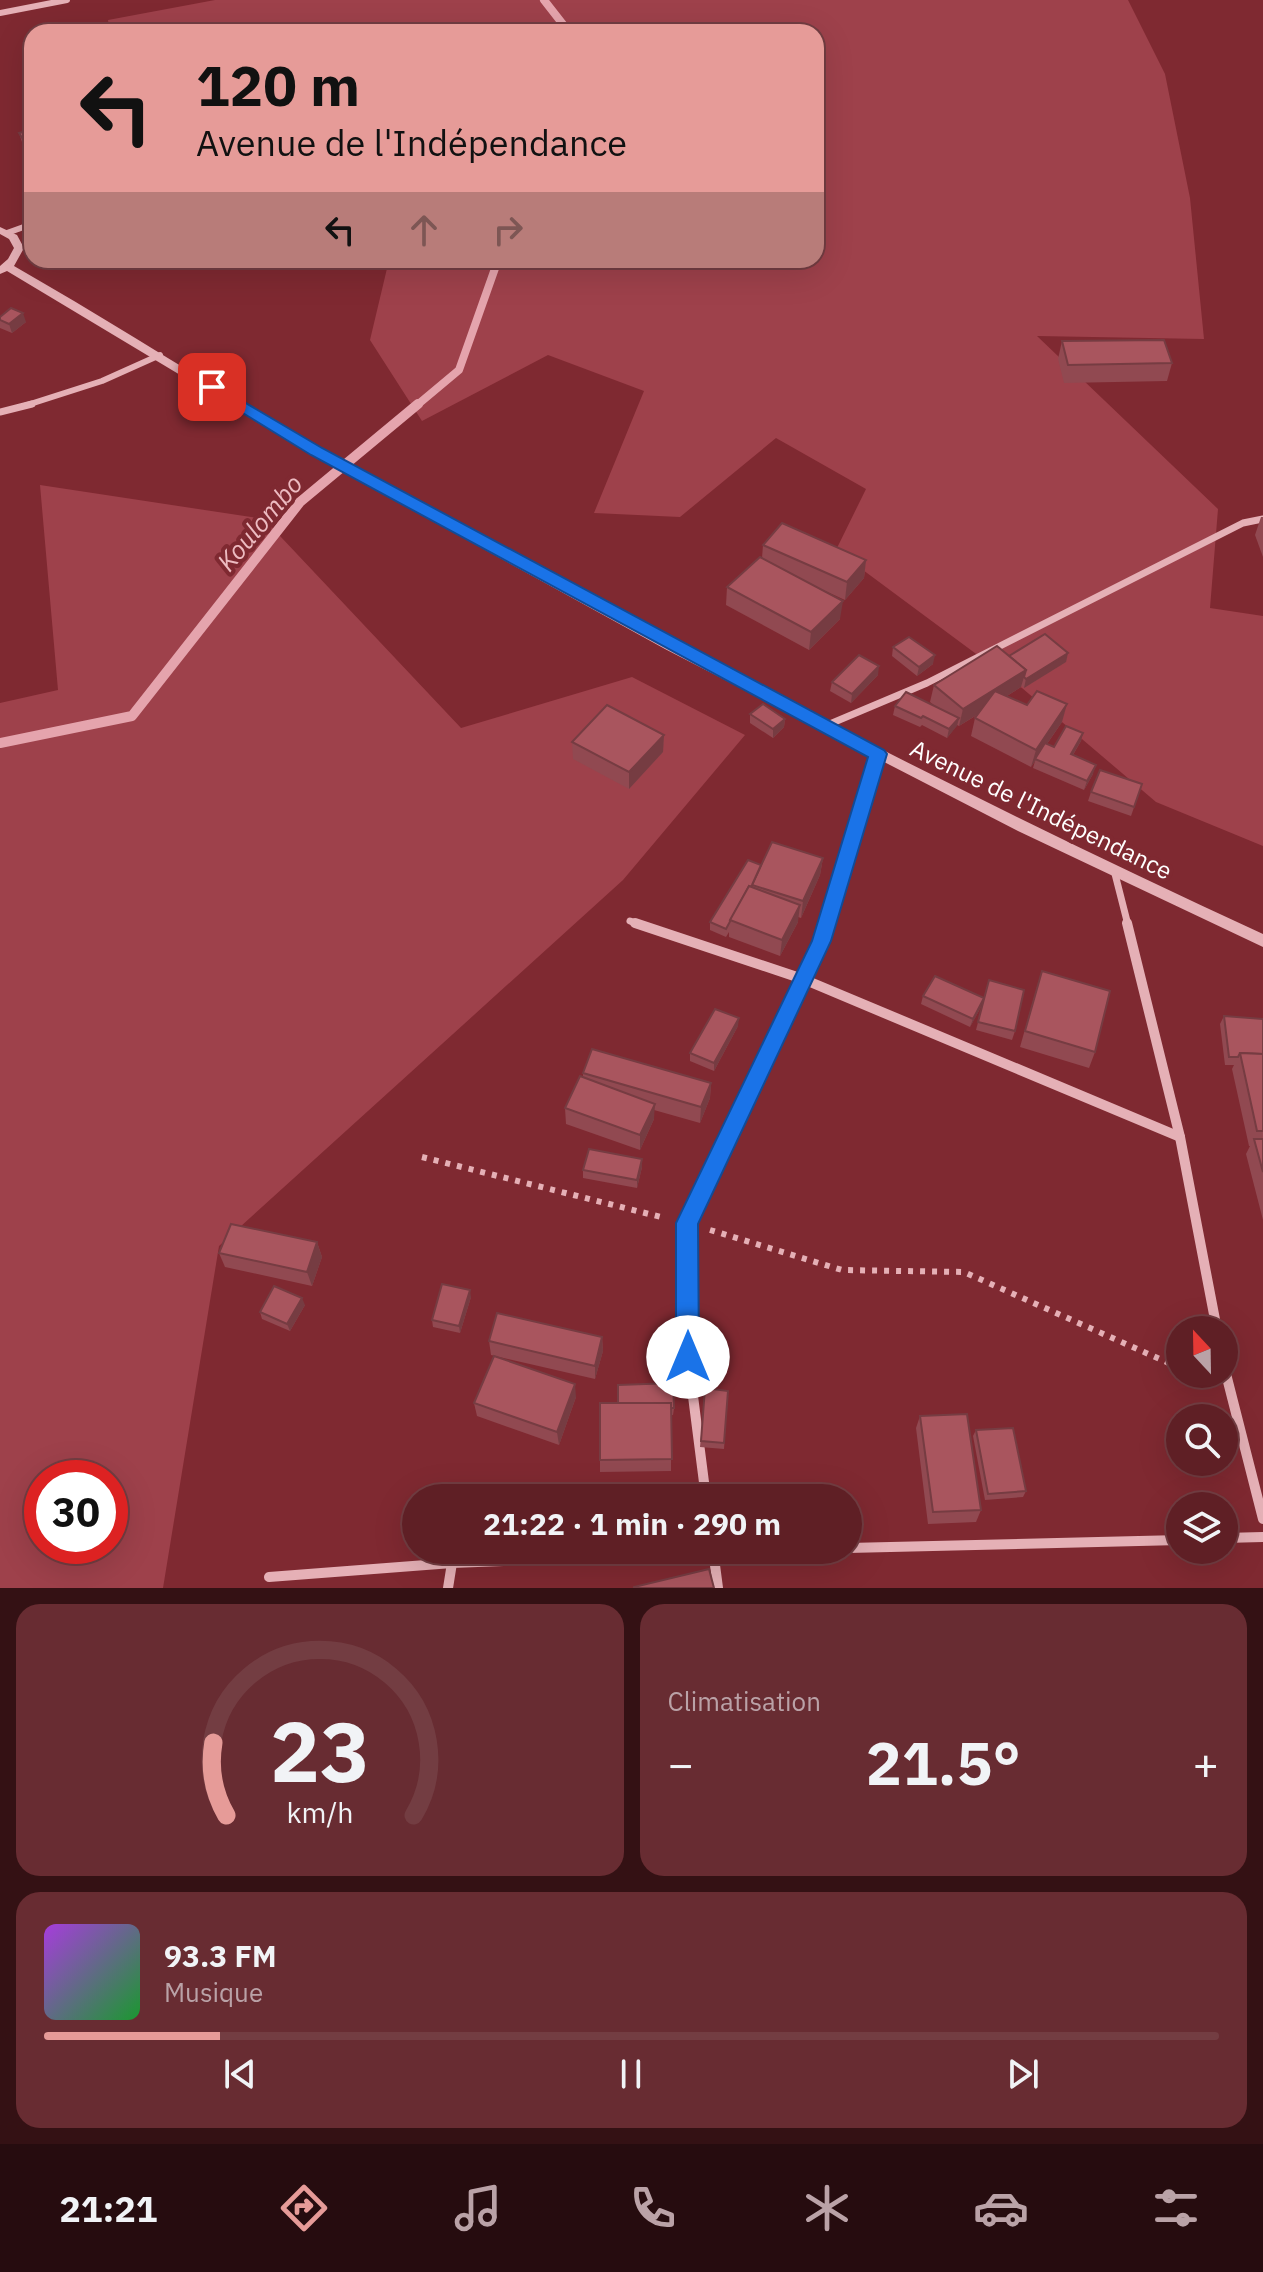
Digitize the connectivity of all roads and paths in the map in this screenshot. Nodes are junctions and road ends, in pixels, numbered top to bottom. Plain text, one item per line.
1 (67, 0) edge
2 (0, 13) edge
3 (24, 226) edge
4 (4, 232) edge
5 (4, 268) edge
6 (160, 355) junction
7 (0, 412) edge
8 (1263, 519) edge
9 (825, 726) junction
10 (878, 754) junction
11 (1115, 874) junction
12 (630, 921) dead end
13 (1263, 941) edge
14 (803, 979) junction
15 (1180, 1137) junction
16 (422, 1157) dead end
17 (687, 1223) junction
18 (1214, 1316) edge
19 (1166, 1362) edge
20 (1230, 1388) edge
21 (704, 1484) edge
22 (1263, 1519) edge
23 (1263, 1537) edge
24 (1238, 1538) edge
25 (1166, 1540) edge
26 (862, 1548) edge
27 (439, 1564) edge
28 (452, 1564) edge
29 (715, 1564) edge
30 (269, 1577) dead end
31 (448, 1588) edge
32 (718, 1588) edge

1 - 2 street
3 - 4 street
4 - 5 street
5 - 6 street, Avenue de l'Indépendance
6 - 7 street
6 - 9 street, Avenue de l'Indépendance
8 - 9 street
9 - 10 street, Avenue de l'Indépendance
10 - 11 street, Avenue de l'Indépendance
10 - 14 street
11 - 13 street, Avenue de l'Indépendance
11 - 15 street
12 - 14 street
14 - 15 street
14 - 17 street
15 - 18 street
16 - 17 path
17 - 19 path
17 - 21 street
20 - 22 street
23 - 24 street
25 - 26 street
27 - 30 street
28 - 31 street
29 - 32 street

